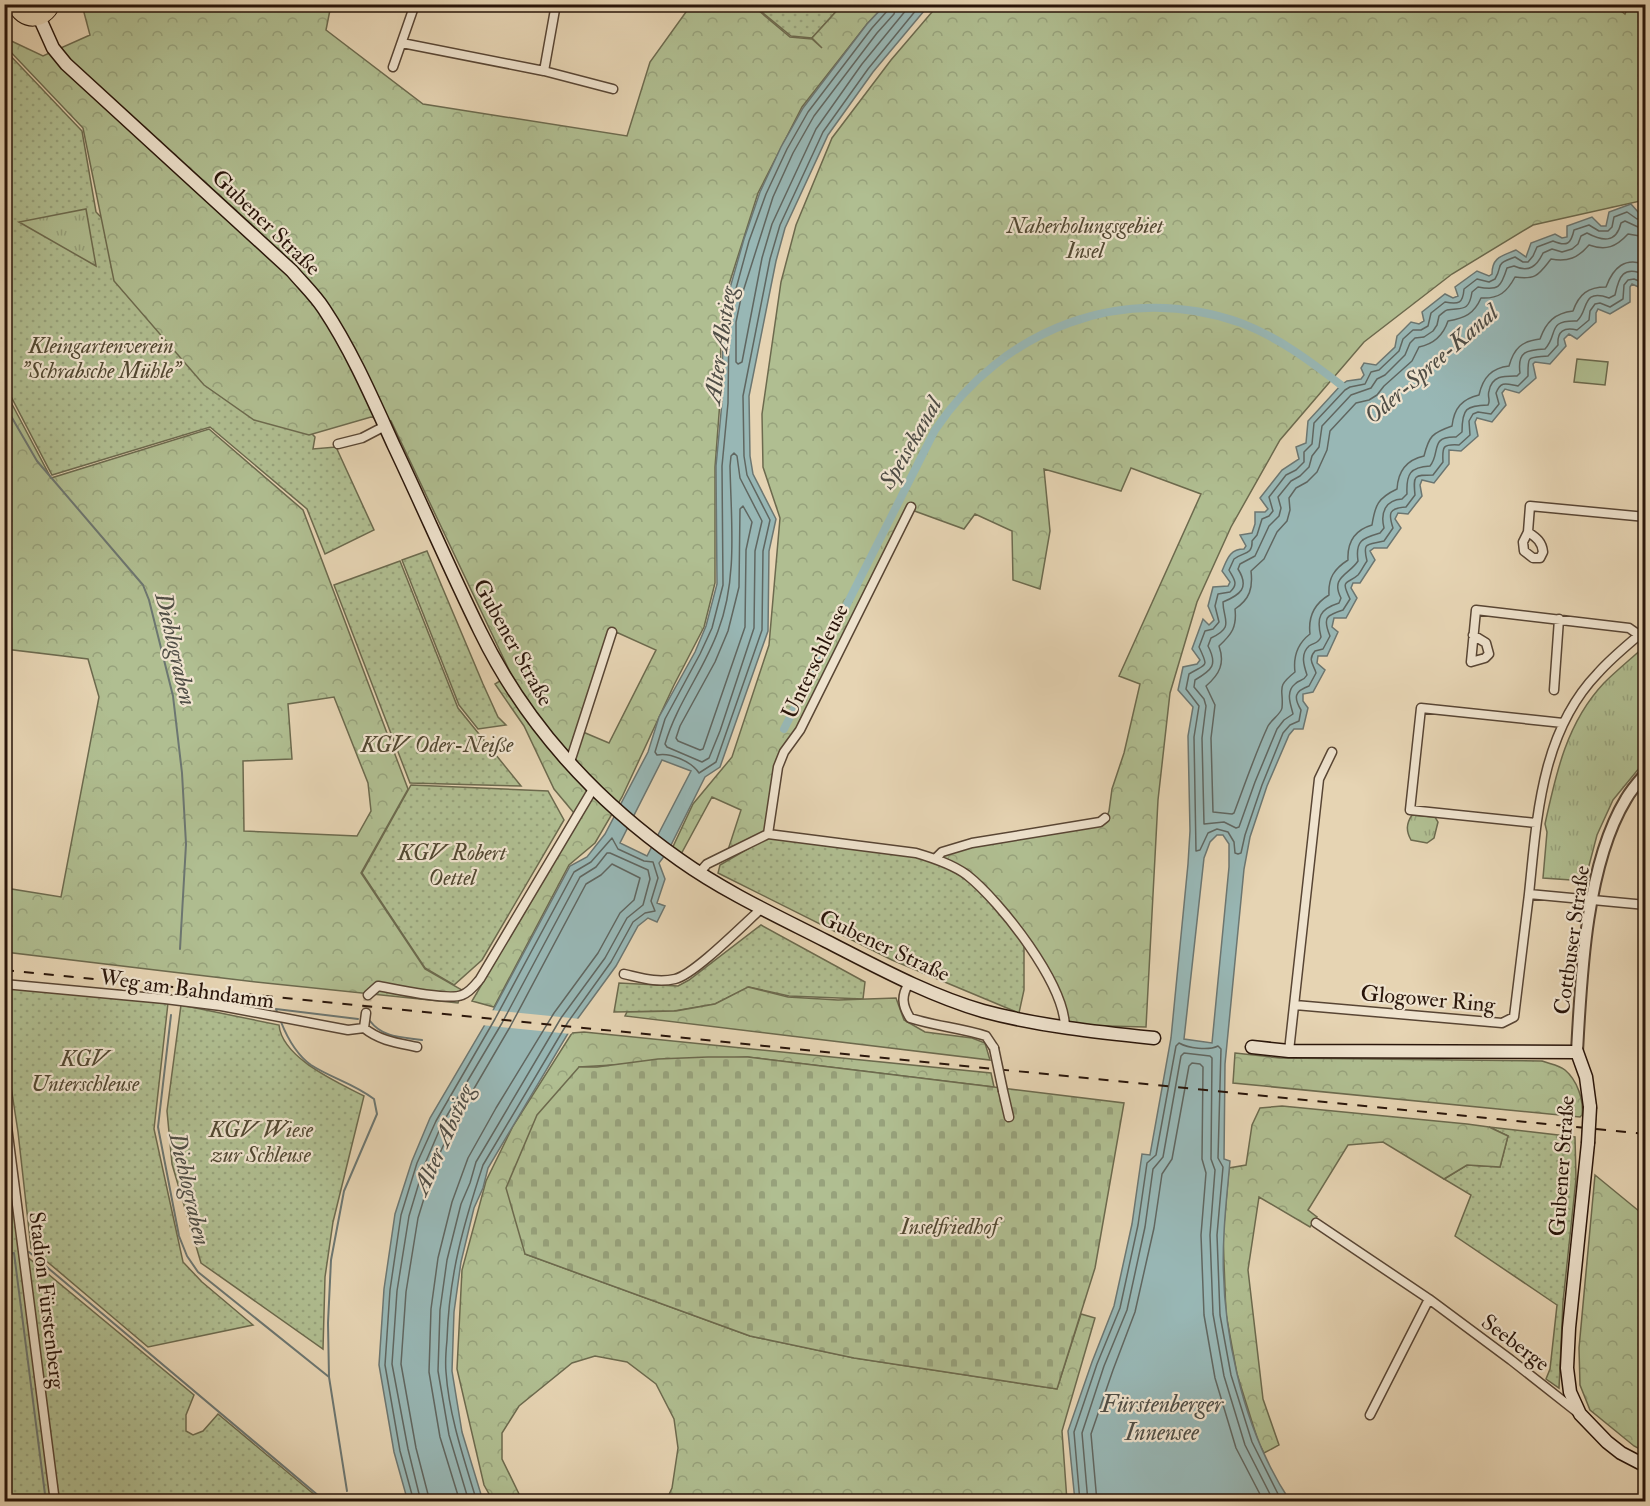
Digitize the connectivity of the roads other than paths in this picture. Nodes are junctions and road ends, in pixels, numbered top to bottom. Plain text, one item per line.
1 (12, 4) edge
2 (53, 4) edge
3 (415, 4) edge
4 (556, 4) edge
5 (605, 4) edge
6 (670, 4) edge
7 (4, 6) edge
8 (40, 19) junction
9 (402, 43) junction
10 (393, 67) dead end
11 (544, 71) junction
12 (613, 89) dead end
13 (385, 426) junction
14 (338, 444) dead end
15 (911, 507) dead end
16 (1646, 517) edge
17 (1528, 532) dead end
18 (1560, 619) junction
19 (612, 632) dead end
20 (1642, 632) edge
21 (1473, 635) dead end
22 (1554, 690) dead end
23 (1563, 723) junction
24 (1332, 752) dead end
25 (570, 762) junction
26 (1646, 773) edge
27 (593, 789) junction
28 (1105, 818) dead end
29 (1536, 823) junction
30 (768, 834) junction
31 (935, 859) junction
32 (699, 873) junction
33 (1529, 894) junction
34 (1592, 899) junction
35 (1646, 905) edge
36 (762, 908) junction
37 (624, 974) dead end
38 (909, 983) junction
39 (4, 984) edge
40 (368, 995) dead end
41 (1295, 1005) junction
42 (366, 1013) tunnel mouth
43 (364, 1028) junction
44 (1065, 1028) junction
45 (1154, 1038) dead end
46 (417, 1047) dead end
47 (1252, 1047) dead end
48 (1289, 1051) junction
49 (1577, 1052) junction
50 (4, 1103) edge
51 (1009, 1117) dead end
52 (1316, 1223) dead end
53 (1429, 1299) junction
54 (1580, 1414) junction
55 (1370, 1415) dead end
56 (1646, 1466) edge
57 (55, 1502) edge

1 - 7 main road
1 - 8 main road
2 - 8 main road
3 - 9 street
4 - 11 street
5 - 6 street
8 - 13 main road, Gubener Straße
9 - 10 street
9 - 11 street
11 - 12 street
13 - 14 street
13 - 25 main road, Gubener Straße
15 - 30 street, Unterschleuse
16 - 17 street
18 - 20 street
18 - 21 street
18 - 22 street
19 - 25 street
20 - 23 street
23 - 29 street
23 - 29 street
24 - 41 street
25 - 27 main road, Gubener Straße
26 - 34 street, Cottbuser Straße
27 - 32 main road, Gubener Straße
27 - 40 street
28 - 31 street
29 - 33 street
30 - 31 street
30 - 32 street
31 - 44 street
32 - 36 main road, Gubener Straße
33 - 34 street
33 - 41 street, Glogower Ring
34 - 35 street
34 - 49 street, Cottbuser Straße
36 - 37 street
36 - 38 main road, Gubener Straße
38 - 44 main road, Gubener Straße
38 - 51 street, bridge
39 - 43 street, Weg am Bahndamm
41 - 48 street
42 - 43 street
43 - 46 street
44 - 45 main road, Gubener Straße
47 - 48 main road
48 - 49 main road
49 - 54 main road, Gubener Straße, bridge
50 - 57 street, Stadion Fürstenberg
52 - 53 street, Seeberge
53 - 54 street, Seeberge
53 - 55 street
54 - 56 main road, Gubener Straße

